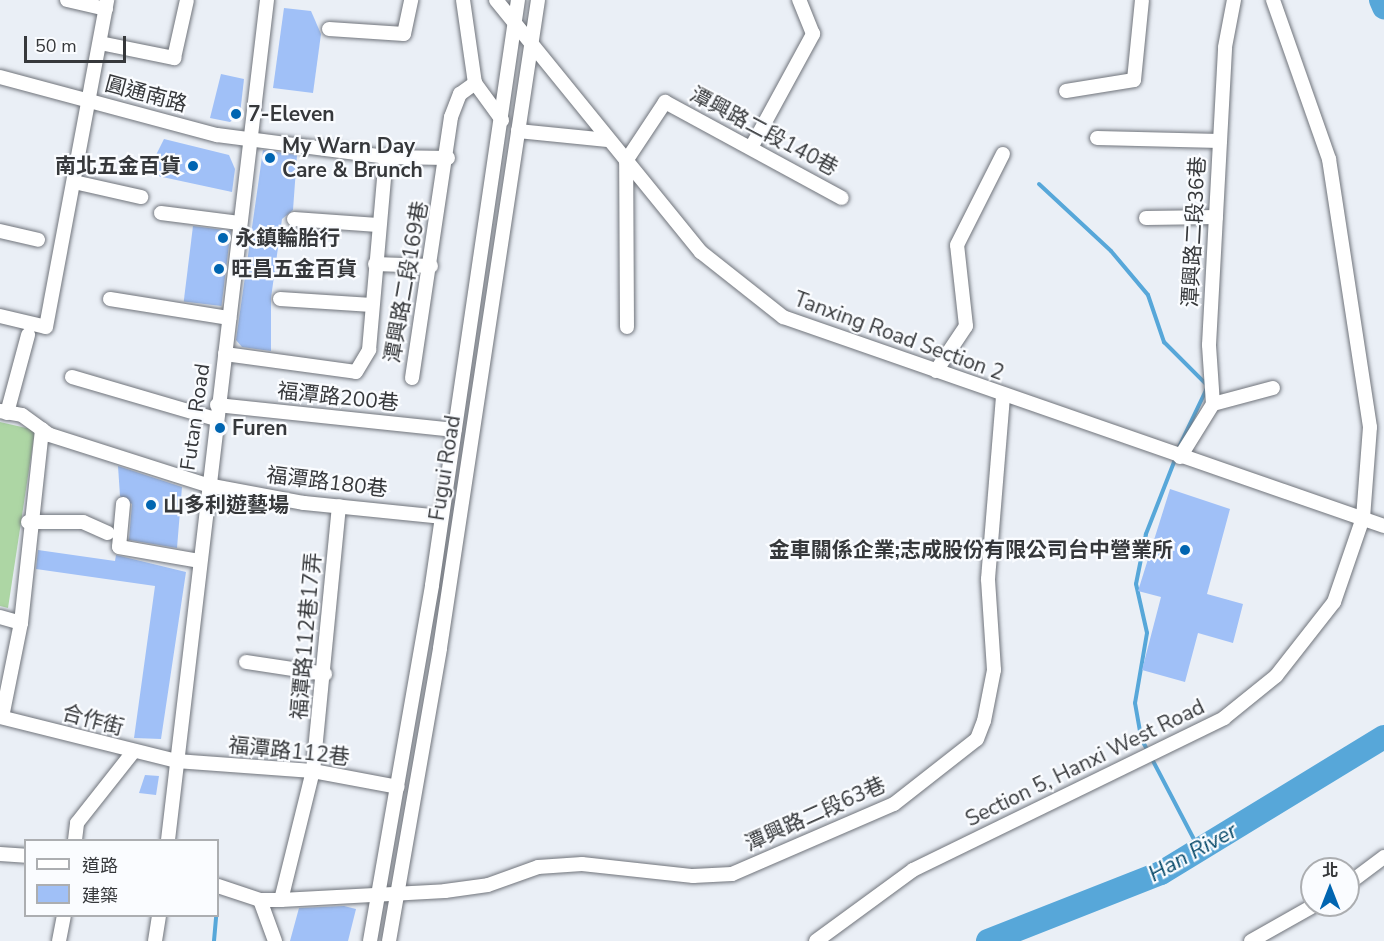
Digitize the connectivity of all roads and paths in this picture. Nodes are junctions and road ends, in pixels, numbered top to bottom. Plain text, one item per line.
1 (67, 0) edge
2 (187, 0) edge
3 (267, 0) edge
4 (411, 0) edge
5 (463, 0) edge
6 (496, 0) edge
7 (518, 0) edge
8 (538, 0) edge
9 (799, 0) edge
10 (1142, 0) edge
11 (1234, 0) edge
12 (1273, 0) edge
13 (106, 5) edge
14 (514, 22) junction
15 (328, 29) dead end
16 (100, 43) junction
17 (532, 43) junction
18 (0, 77) edge
19 (475, 83) junction
20 (1066, 91) dead end
21 (90, 101) junction
22 (502, 120) junction
23 (518, 131) junction
24 (248, 138) junction
25 (1097, 138) dead end
26 (609, 140) junction
27 (1220, 141) junction
28 (752, 146) junction
29 (1003, 154) dead end
30 (386, 157) junction
31 (448, 158) junction
32 (626, 161) junction
33 (74, 182) junction
34 (141, 197) dead end
35 (842, 198) dead end
36 (161, 213) dead end
37 (1216, 217) junction
38 (1146, 218) dead end
39 (294, 219) dead end
40 (239, 224) junction
41 (378, 225) junction
42 (0, 231) edge
43 (38, 240) dead end
44 (375, 264) junction
45 (431, 266) junction
46 (110, 299) dead end
47 (280, 299) dead end
48 (372, 305) junction
49 (0, 316) edge
50 (229, 318) junction
51 (627, 327) dead end
52 (28, 336) dead end
53 (225, 354) junction
54 (936, 371) junction
55 (72, 377) dead end
56 (411, 378) dead end
57 (1273, 388) dead end
58 (1003, 395) junction
59 (1213, 404) junction
60 (3, 412) edge
61 (216, 412) junction
62 (42, 429) junction
63 (456, 430) junction
64 (1180, 457) junction
65 (207, 485) junction
66 (123, 504) dead end
67 (339, 506) junction
68 (441, 517) junction
69 (28, 522) junction
70 (1374, 522) edge
71 (108, 532) dead end
72 (199, 561) junction
73 (0, 617) edge
74 (21, 623) junction
75 (246, 662) dead end
76 (325, 674) junction
77 (1, 717) edge
78 (133, 752) junction
79 (176, 761) junction
80 (313, 771) junction
81 (398, 787) junction
82 (75, 839) edge
83 (168, 839) edge
84 (0, 854) edge
85 (24, 856) edge
86 (1384, 857) edge
87 (1360, 875) edge
88 (219, 886) edge
89 (380, 893) junction
90 (399, 894) junction
91 (260, 900) junction
92 (281, 900) junction
93 (1300, 913) edge
94 (64, 917) edge
95 (159, 917) edge
96 (59, 941) edge
97 (155, 941) edge
98 (275, 941) edge
99 (370, 941) edge
100 (389, 941) edge
101 (816, 941) edge
102 (1251, 941) edge

1 - 13 street
2 - 16 street
3 - 24 street, Futan Road
4 - 15 street
5 - 19 street
6 - 14 street, Tanxing Road Section 2
7 - 14 street, Fugui Road
8 - 17 street, Fugui Road
9 - 28 street
10 - 20 street
11 - 27 street, 潭興路二段36巷
12 - 70 street, Section 5, Hanxi West Road
13 - 16 street
14 - 17 street, Tanxing Road Section 2
14 - 22 street, Fugui Road
16 - 21 street
17 - 23 street, Fugui Road
17 - 26 street, Tanxing Road Section 2
18 - 21 street, 圓通南路
19 - 22 street
19 - 31 street, 潭興路二段169巷
21 - 24 street, 圓通南路
21 - 33 street
22 - 63 street, Fugui Road
23 - 26 street
23 - 90 street, Fugui Road
24 - 30 street, 圓通南路
24 - 40 street, Futan Road
25 - 27 street
26 - 32 street, Tanxing Road Section 2
27 - 37 street, 潭興路二段36巷
28 - 32 street, 潭興路二段140巷
28 - 35 street, 潭興路二段140巷
29 - 54 street
30 - 31 street, 圓通南路
30 - 41 street
31 - 45 street, 潭興路二段169巷
32 - 51 street
32 - 54 street, Tanxing Road Section 2
33 - 34 street
33 - 49 street
36 - 40 street
37 - 38 street
37 - 59 street, 潭興路二段36巷
39 - 41 street
40 - 50 street, Futan Road
41 - 44 street
42 - 43 street
44 - 45 street
44 - 48 street
45 - 56 street, 潭興路二段169巷
46 - 50 street
47 - 48 street
48 - 53 street
50 - 53 street, Futan Road
52 - 60 street
53 - 61 street, Futan Road
54 - 58 street, Tanxing Road Section 2
55 - 61 street, 福潭路200巷
57 - 59 street
58 - 64 street, Tanxing Road Section 2
58 - 90 street, 潭興路二段63巷
59 - 64 street
60 - 62 street, 福潭路180巷
61 - 63 street, 福潭路200巷
61 - 65 street, Futan Road
62 - 65 street, 福潭路180巷
62 - 69 street
63 - 68 street, Fugui Road
64 - 70 street, Tanxing Road Section 2
65 - 67 street, 福潭路180巷
65 - 72 street, Futan Road
66 - 72 street
67 - 68 street, 福潭路180巷
67 - 76 street, 福潭路112巷17弄
68 - 81 street, Fugui Road
69 - 71 street
69 - 74 street
70 - 101 street, Section 5, Hanxi West Road
72 - 79 street, Futan Road
73 - 74 street
74 - 77 street
75 - 76 street
76 - 80 street, 福潭路112巷17弄
77 - 78 street, 合作街
78 - 79 street, 合作街
78 - 82 street
79 - 80 street, 福潭路112巷
79 - 83 street, Futan Road
80 - 81 street, 福潭路112巷
80 - 92 street, 福潭路112巷17弄
81 - 89 street, Fugui Road
84 - 85 street
86 - 87 street
88 - 91 street, 潭興路二段63巷
89 - 90 street, 潭興路二段63巷
89 - 92 street, 潭興路二段63巷
89 - 99 street, Fugui Road
90 - 100 street, Fugui Road
91 - 92 street, 潭興路二段63巷
91 - 98 street
93 - 102 street
94 - 96 street
95 - 97 street

